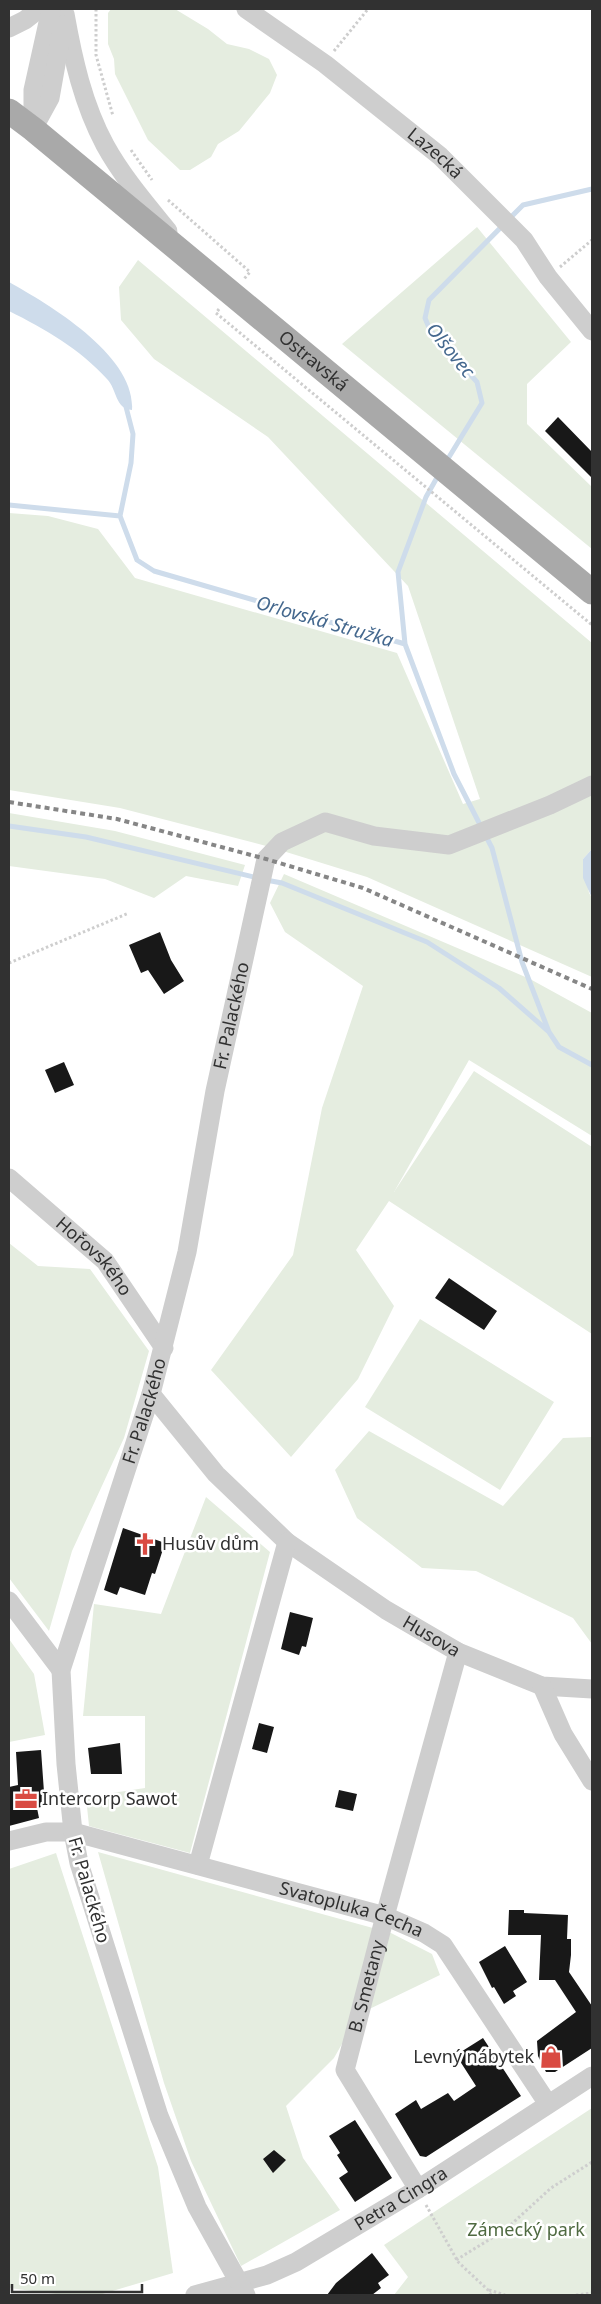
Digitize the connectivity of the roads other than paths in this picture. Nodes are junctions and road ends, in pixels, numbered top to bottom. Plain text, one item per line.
1 (39, 9) edge
2 (246, 9) edge
3 (60, 10) edge
4 (9, 28) edge
5 (9, 111) edge
6 (33, 128) junction
7 (224, 288) junction
8 (592, 331) edge
9 (592, 592) edge
10 (592, 785) edge
11 (9, 1178) edge
12 (164, 1348) junction
13 (151, 1394) junction
14 (287, 1542) junction
15 (9, 1601) edge
16 (458, 1652) junction
17 (61, 1670) junction
18 (542, 1686) junction
19 (592, 1689) edge
20 (592, 1781) edge
21 (73, 1832) junction
22 (9, 1842) edge
23 (198, 1865) junction
24 (385, 1916) junction
25 (592, 2076) edge
26 (548, 2104) junction
27 (418, 2189) junction
28 (243, 2289) edge
29 (196, 2295) edge

1 - 4 street
2 - 8 street, Lazecká
3 - 6 street
3 - 7 street
5 - 6 main road, Ostravská
6 - 7 main road, Ostravská
7 - 9 main road, Ostravská
10 - 12 street, Fr. Palackého
11 - 12 street, Hořovského
12 - 13 street, Fr. Palackého
13 - 14 street, Husova
13 - 17 street, Fr. Palackého
14 - 16 street, Husova
14 - 23 street
15 - 17 street
16 - 18 street, Husova
16 - 24 street, B. Smetany
17 - 21 street, Fr. Palackého
18 - 19 street, Husova
18 - 20 street
21 - 22 street, Svatopluka Čecha
21 - 23 street, Svatopluka Čecha
21 - 28 street, Fr. Palackého
23 - 24 street, Svatopluka Čecha
24 - 26 street, Svatopluka Čecha
24 - 27 street, B. Smetany
25 - 26 street, Petra Cingra
26 - 27 street, Petra Cingra
27 - 28 street, Petra Cingra
28 - 29 street, Petra Cingra

